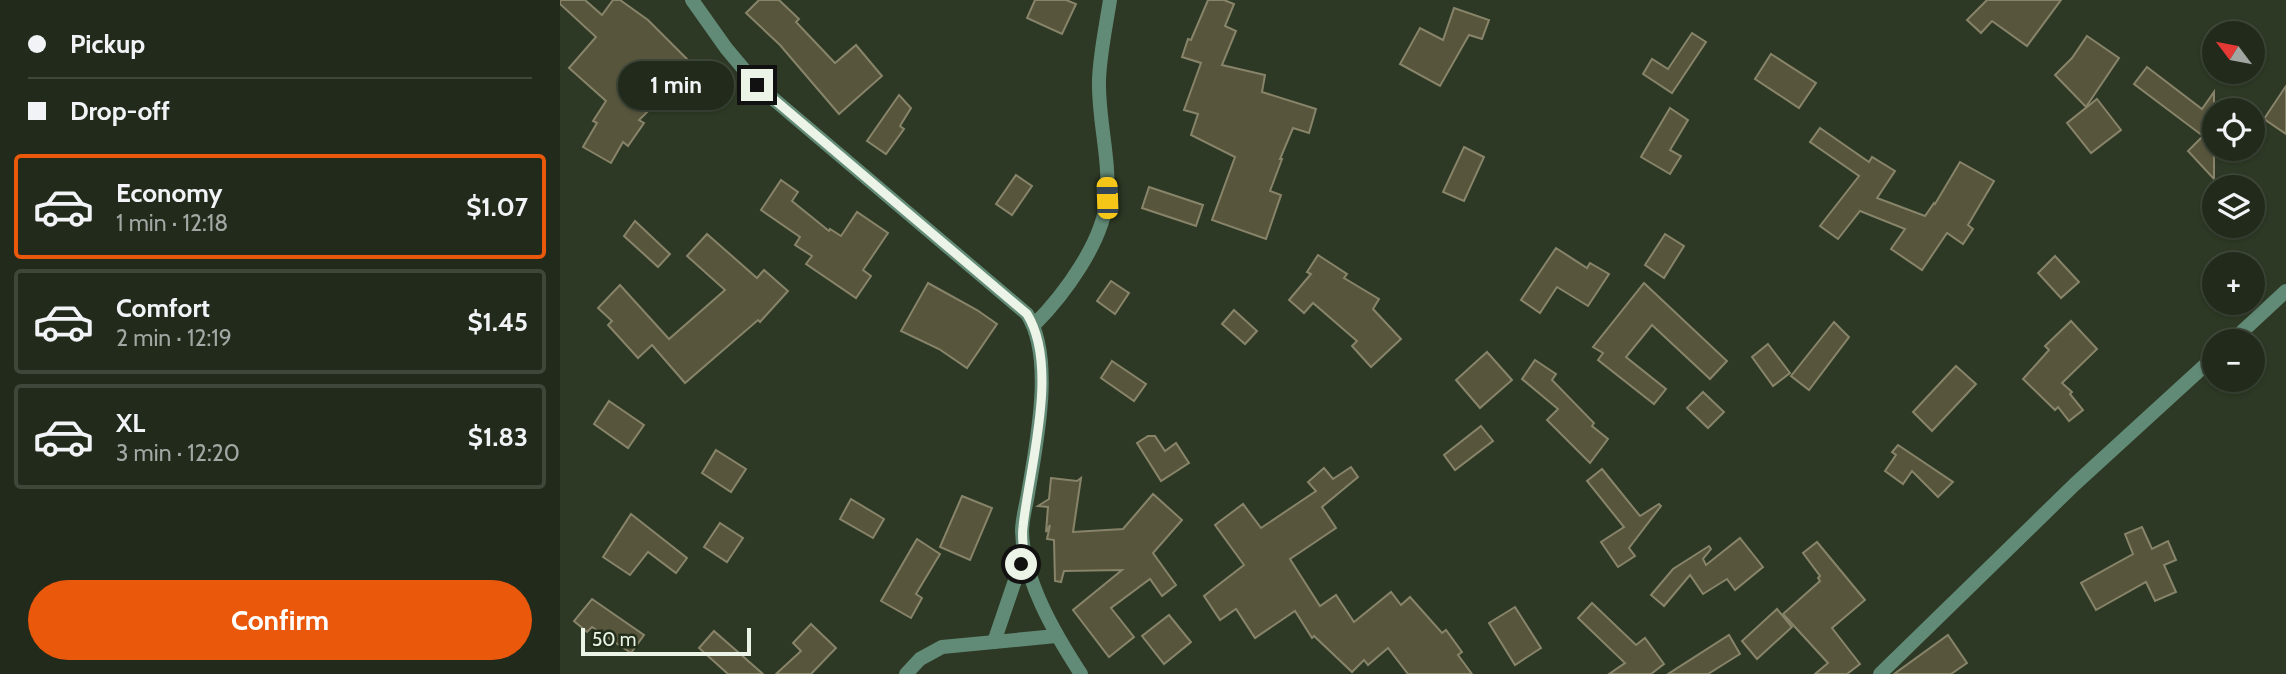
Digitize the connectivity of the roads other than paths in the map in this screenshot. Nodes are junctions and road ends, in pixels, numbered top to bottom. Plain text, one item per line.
1 (692, 0) edge
2 (1110, 0) edge
3 (2286, 292) edge
4 (1034, 325) junction
5 (2245, 329) edge
6 (2202, 369) edge
7 (1025, 550) junction
8 (1056, 636) junction
9 (994, 642) junction
10 (906, 674) edge
11 (1081, 674) edge
12 (1880, 674) edge

1 - 4 street
2 - 4 street
3 - 5 street
4 - 7 street
6 - 12 street
7 - 8 street
7 - 9 street
8 - 9 street
8 - 11 street
9 - 10 street

